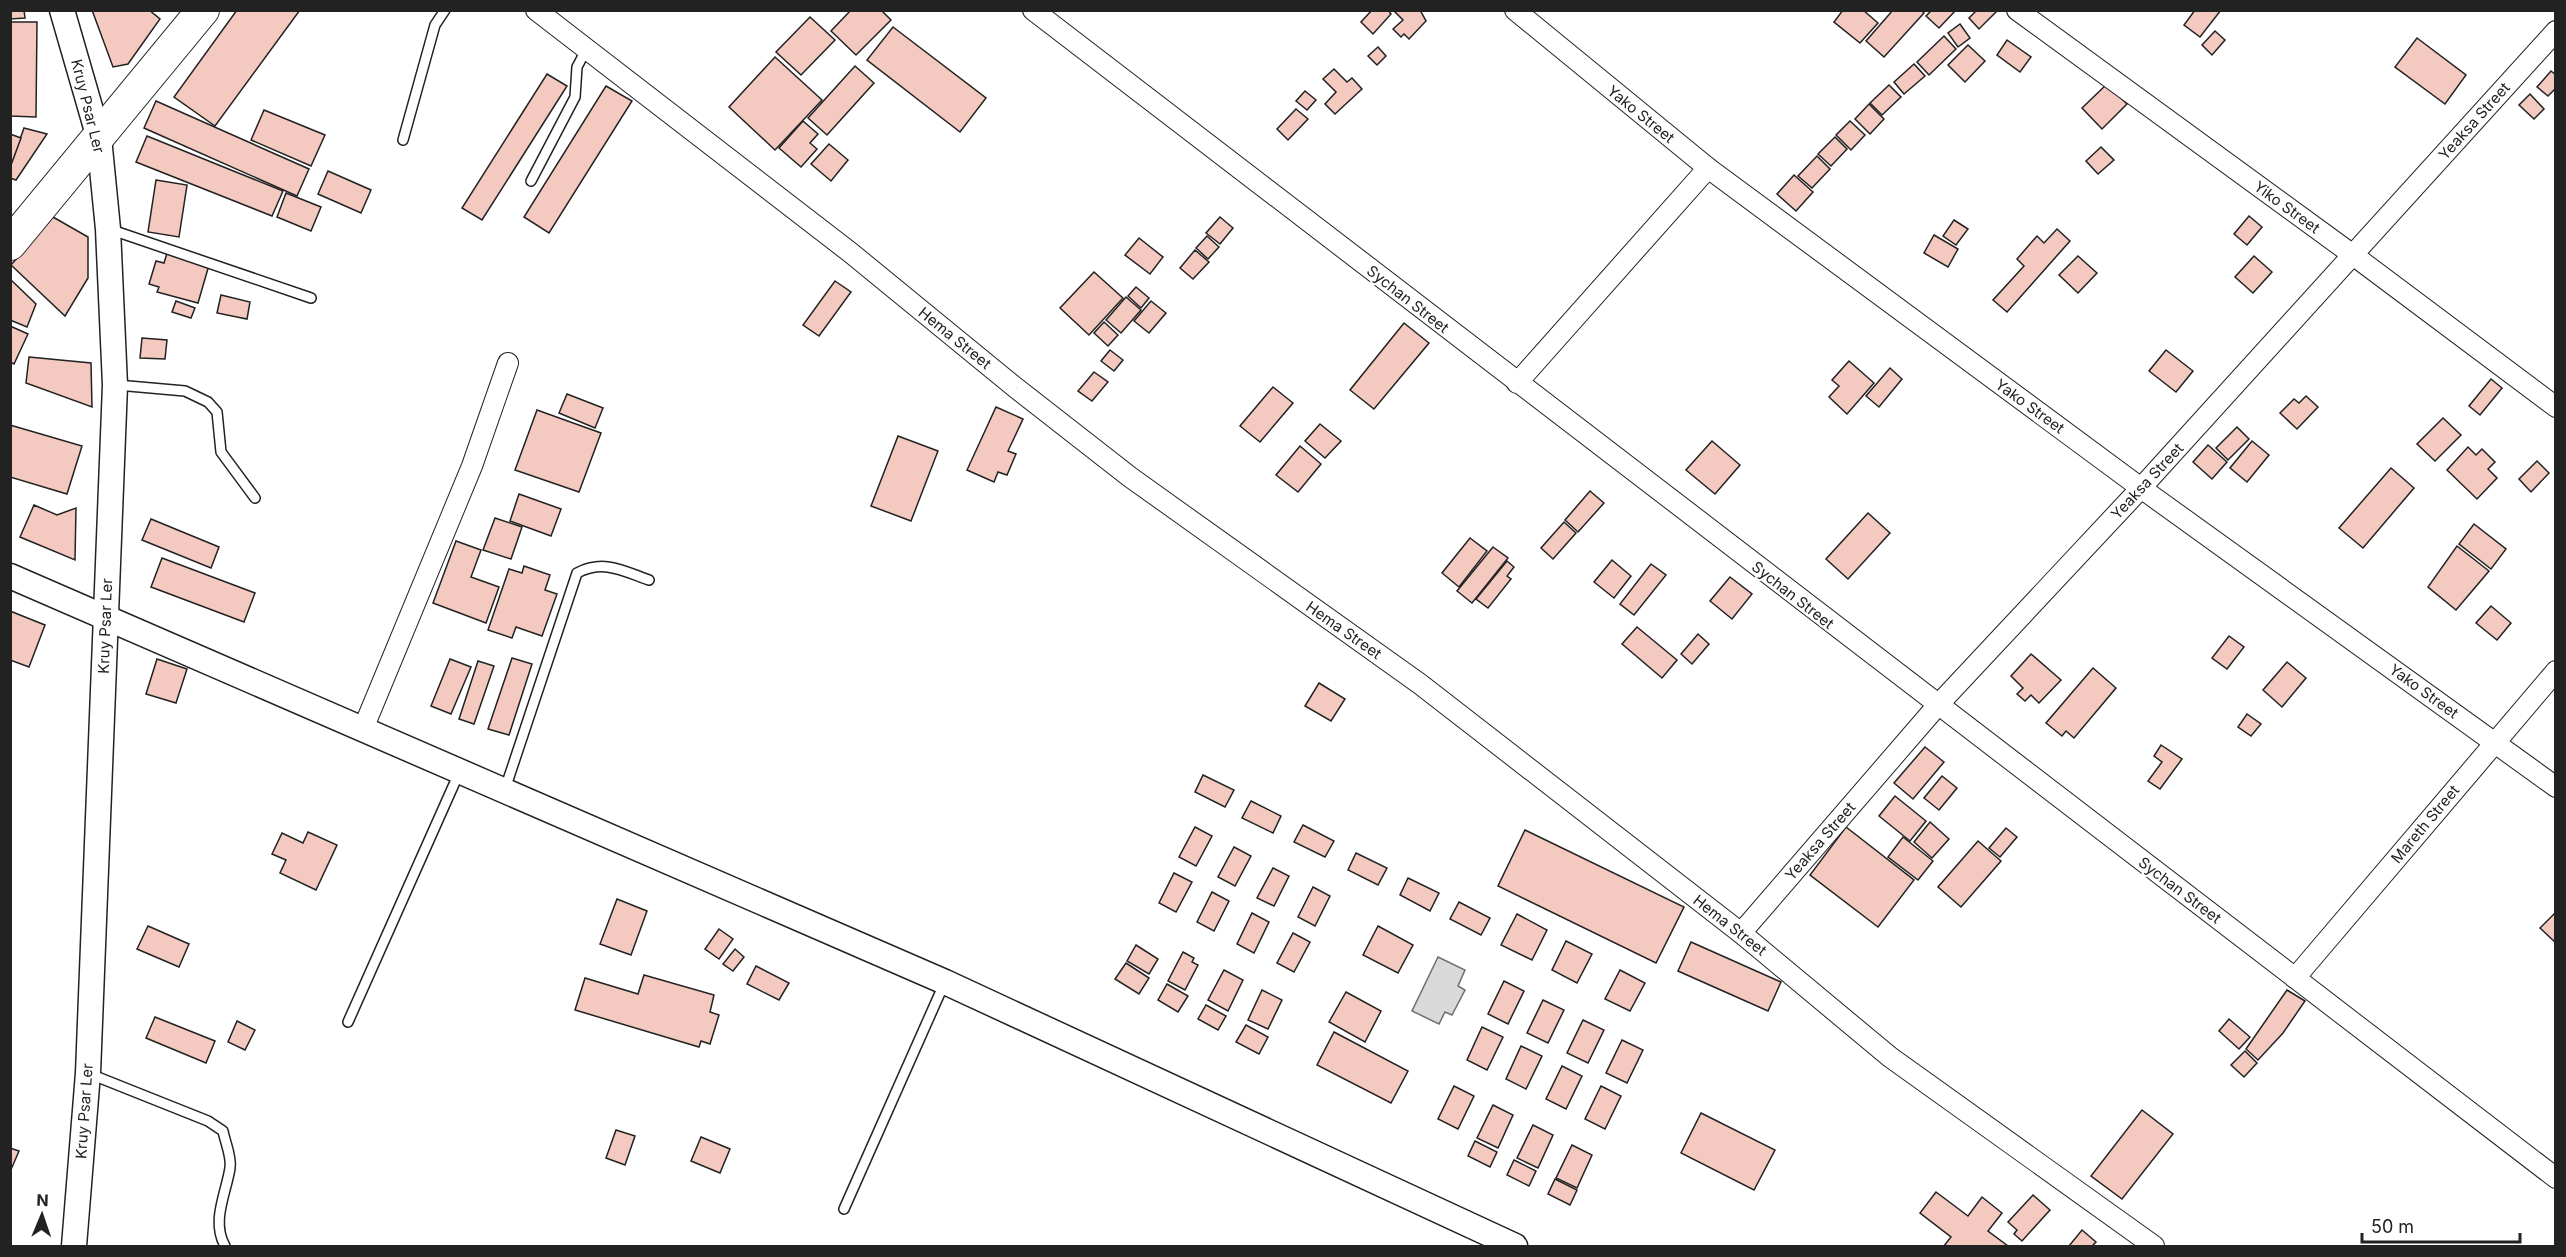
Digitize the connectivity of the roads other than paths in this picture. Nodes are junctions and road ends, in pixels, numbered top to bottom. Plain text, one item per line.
1 (62, 10) edge
2 (203, 10) edge
3 (445, 10) edge
4 (536, 10) edge
5 (1033, 10) edge
6 (1515, 10) edge
7 (2017, 10) edge
8 (2556, 30) edge
9 (586, 50) junction
10 (99, 138) junction
11 (403, 140) dead end
12 (1708, 168) junction
13 (531, 181) dead end
14 (108, 229) junction
15 (10, 244) edge
16 (2353, 255) junction
17 (311, 298) dead end
18 (508, 363) dead end
19 (1518, 383) junction
20 (115, 385) junction
21 (2556, 407) edge
22 (2141, 488) junction
23 (255, 498) dead end
24 (10, 576) edge
25 (649, 580) dead end
26 (105, 617) junction
27 (2556, 671) edge
28 (1937, 706) junction
29 (363, 729) junction
30 (2495, 741) junction
31 (460, 771) junction
32 (2556, 788) edge
33 (505, 791) junction
34 (1740, 933) junction
35 (2295, 978) junction
36 (945, 982) junction
37 (348, 1022) dead end
38 (88, 1073) junction
39 (2556, 1178) edge
40 (844, 1209) dead end
41 (74, 1246) edge
42 (225, 1246) edge
43 (1515, 1246) edge
44 (2154, 1246) edge

1 - 10 street, Kruy Psar Ler
2 - 10 highway
3 - 11 lane
4 - 9 street, Hema Street
5 - 19 street, Sychan Street
6 - 12 street, Yako Street
7 - 16 street, Yiko Street
8 - 16 street, Yeaksa Street
9 - 13 lane
9 - 34 street, Hema Street
10 - 14 street, Kruy Psar Ler
10 - 15 highway
12 - 19 street
12 - 22 street, Yako Street
14 - 17 lane
14 - 20 street, Kruy Psar Ler
16 - 21 street, Yiko Street
16 - 22 street, Yeaksa Street
18 - 29 street
19 - 28 street, Sychan Street
20 - 23 lane
20 - 26 street, Kruy Psar Ler
22 - 28 street, Yeaksa Street
22 - 30 street, Yako Street
24 - 26 street
25 - 33 lane
26 - 29 street
26 - 38 street, Kruy Psar Ler
27 - 30 street, Mareth Street
28 - 34 street, Yeaksa Street
28 - 35 street, Sychan Street
29 - 31 street
30 - 32 street, Yako Street
30 - 35 street, Mareth Street
31 - 33 street
31 - 37 lane
33 - 36 street
34 - 44 street, Hema Street
35 - 39 street, Sychan Street
36 - 40 lane
36 - 43 street
38 - 41 street, Kruy Psar Ler
38 - 42 lane

